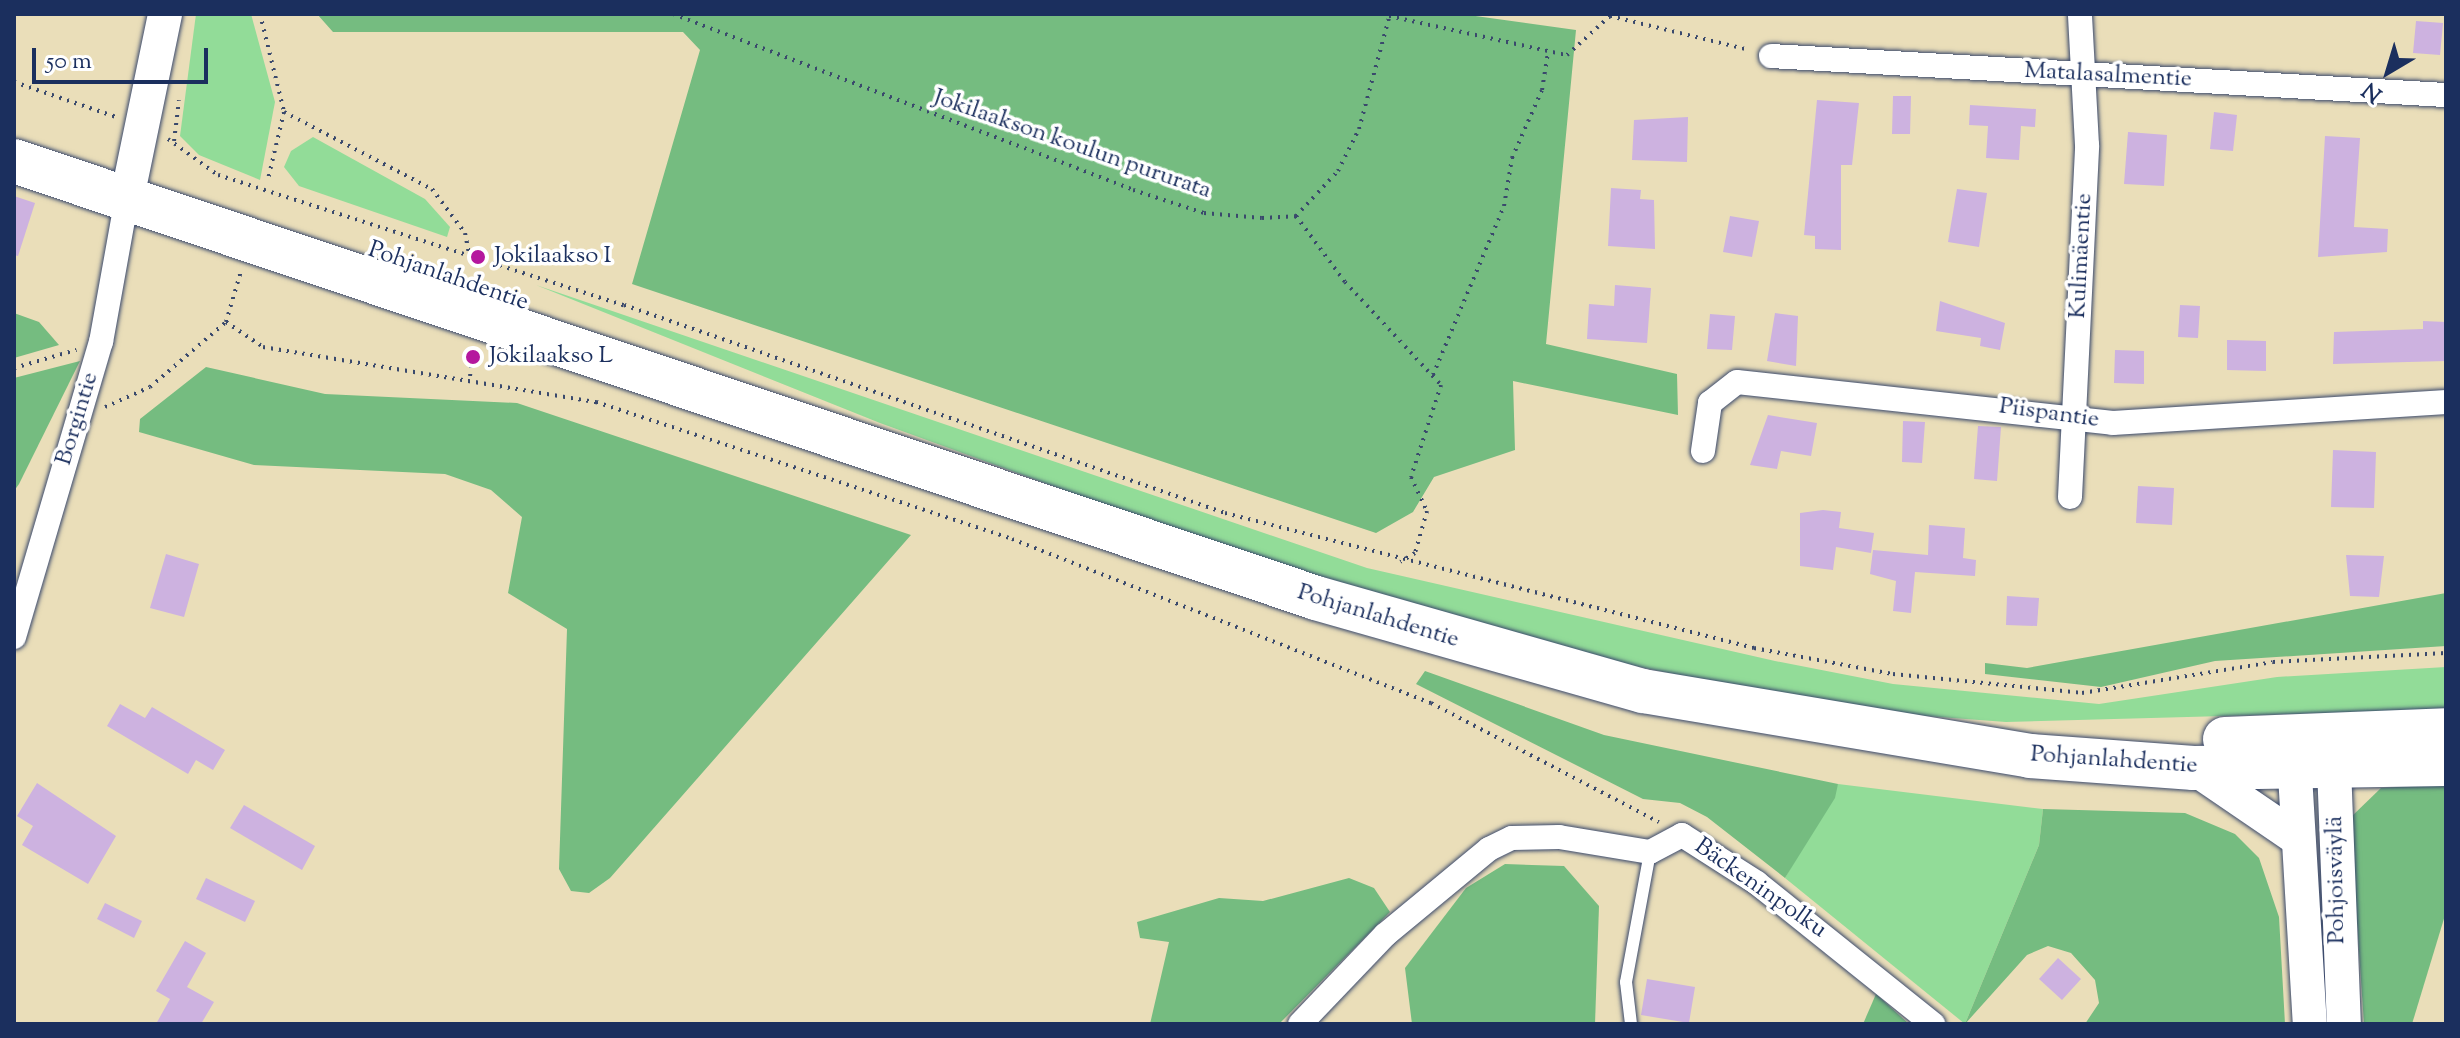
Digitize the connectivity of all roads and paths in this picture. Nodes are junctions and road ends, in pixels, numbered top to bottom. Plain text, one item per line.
1 (165, 14) edge
2 (260, 14) edge
3 (673, 14) edge
4 (2080, 14) edge
5 (1390, 15) edge
6 (1548, 51) junction
7 (1771, 56) joint
8 (2086, 74) junction
9 (14, 82) edge
10 (2446, 95) edge
11 (284, 112) junction
12 (106, 113) dead end
13 (14, 129) edge
14 (174, 141) dead end
15 (14, 161) edge
16 (268, 179) dead end
17 (130, 183) junction
18 (1296, 216) junction
19 (469, 254) junction
20 (242, 266) dead end
21 (226, 322) junction
22 (101, 342) junction
23 (475, 346) dead end
24 (14, 368) edge
25 (1433, 375) junction
26 (470, 376) junction
27 (2446, 402) edge
28 (79, 414) junction
29 (2074, 417) junction
30 (1703, 451) dead end
31 (2070, 497) dead end
32 (1400, 562) junction
33 (14, 637) edge
34 (2446, 653) edge
35 (2446, 730) edge
36 (1897, 735) junction
37 (2314, 753) junction
38 (2446, 764) edge
39 (2194, 768) junction
40 (1682, 835) junction
41 (2298, 839) junction
42 (1650, 852) junction
43 (1300, 1024) edge
44 (1631, 1024) edge
45 (1933, 1024) edge
46 (2310, 1024) edge
47 (2344, 1024) edge

1 - 17 main road
2 - 11 path
3 - 18 path, Jokilaakson koulun pururata
4 - 8 street, Kulimäentie
5 - 6 path
5 - 18 path
6 - 7 path
6 - 25 path
7 - 8 street, Matalasalmentie
8 - 10 street, Matalasalmentie
8 - 29 street, Kulimäentie
9 - 12 path
11 - 16 path
11 - 19 path
13 - 17 highway, Pohjanlahdentie
14 - 19 path
15 - 17 highway, Pohjanlahdentie
17 - 22 street, Borgintie
17 - 36 highway, Pohjanlahdentie
18 - 25 path
19 - 32 path
20 - 21 path
21 - 26 path
21 - 28 path
22 - 24 path
22 - 28 street, Borgintie
23 - 26 path
25 - 32 path
26 - 40 path
27 - 29 street, Piispantie
28 - 33 street, Borgintie
29 - 30 street, Piispantie
29 - 31 street, Kulimäentie
32 - 34 path
35 - 37 highway
36 - 37 highway, Pohjanlahdentie
36 - 39 highway, Pohjanlahdentie
37 - 38 highway
37 - 39 highway, Pohjanlahdentie
37 - 41 main road, Pohjoisväylä
37 - 47 main road, Pohjoisväylä
39 - 41 main road
40 - 42 street, Bäckeninpolku
40 - 45 street, Bäckeninpolku
41 - 46 main road, Pohjoisväylä
42 - 43 street
42 - 44 lane

